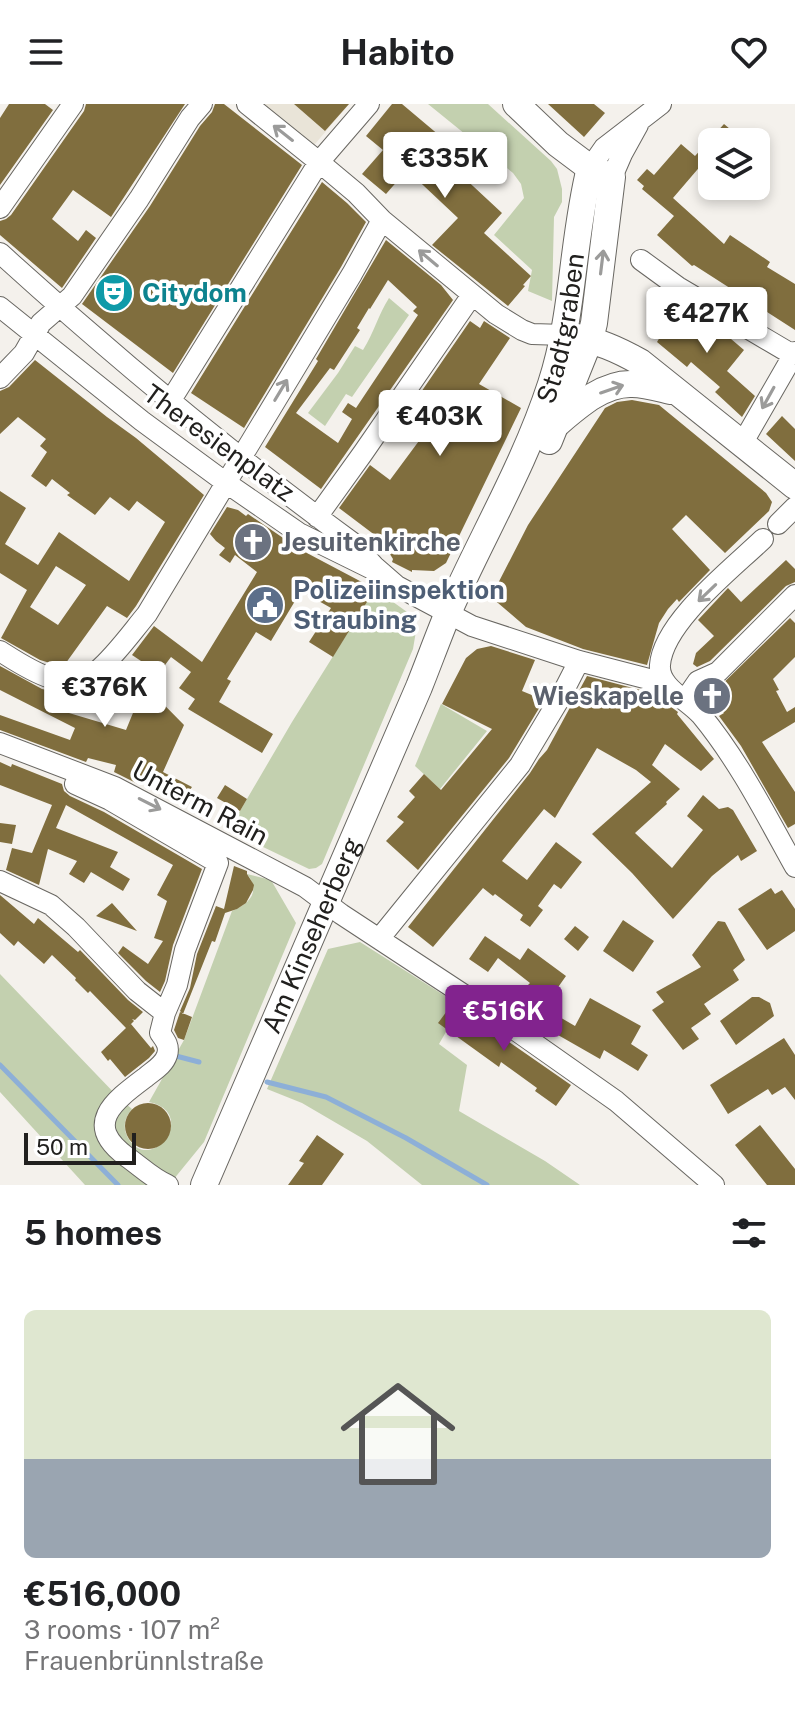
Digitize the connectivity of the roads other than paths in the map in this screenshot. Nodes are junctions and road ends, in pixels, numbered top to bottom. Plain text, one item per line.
1 (202, 104) edge
2 (247, 104) edge
3 (369, 104) edge
4 (516, 104) edge
5 (661, 104) edge
6 (71, 107) edge
7 (319, 162) junction
8 (601, 172) junction
9 (0, 208) edge
10 (382, 220) junction
11 (0, 253) edge
12 (641, 260) dead end
13 (472, 295) junction
14 (66, 302) junction
15 (0, 307) edge
16 (577, 337) junction
17 (29, 345) junction
18 (794, 354) edge
19 (0, 378) edge
20 (678, 392) junction
21 (171, 400) junction
22 (555, 425) junction
23 (212, 433) junction
24 (742, 444) junction
25 (242, 457) junction
26 (193, 458) junction
27 (225, 482) junction
28 (795, 486) edge
29 (795, 507) edge
30 (317, 517) junction
31 (384, 575) junction
32 (795, 595) edge
33 (455, 617) junction
34 (0, 651) edge
35 (579, 661) junction
36 (664, 683) junction
37 (685, 700) junction
38 (0, 743) edge
39 (0, 756) edge
40 (112, 793) junction
41 (795, 867) edge
42 (0, 881) edge
43 (326, 903) junction
44 (379, 939) junction
45 (165, 1013) junction
46 (168, 1185) edge
47 (204, 1185) edge
48 (714, 1185) edge

1 - 14 street
7 -> 2 street
3 - 7 street
4 - 8 main road
5 - 8 street
6 - 9 street
7 - 10 street
7 - 21 street
8 - 16 main road, Stadtgraben
13 -> 10 street
25 -> 10 street
11 - 14 street, Theresienplatz
12 - 18 street
13 - 16 street
13 - 30 street
14 - 17 street
14 - 21 street, Theresienplatz
15 - 17 street, Theresienplatz
16 - 20 main road
16 - 22 main road, Stadtgraben
16 - 33 main road, Stadtgraben
17 - 19 street
17 - 26 street, Theresienplatz
18 -> 24 street
22 -> 20 main road
20 - 24 main road
21 - 23 street, Theresienplatz
22 - 33 main road, Stadtgraben
23 - 25 street, Theresienplatz
23 - 26 street
24 - 28 main road
25 - 27 street
25 - 30 street, Theresienplatz
26 - 27 street, Theresienplatz
27 - 31 street, Theresienplatz
27 - 34 street
29 -> 36 street
30 - 31 street, Theresienplatz
31 - 33 street, Theresienplatz
32 - 37 street
33 - 35 street, Theresienplatz
33 - 43 main road, Am Kinseherberg
35 - 36 street, Theresienplatz
35 - 44 street
36 - 37 street
37 - 41 street
38 - 40 street, Unterm Rain
39 - 40 street
40 -> 43 street, Unterm Rain
40 - 45 street
42 - 45 street
43 - 44 street, Unterm Rain
43 - 47 main road, Am Kinseherberg
44 - 48 street, Unterm Rain
45 - 46 street

